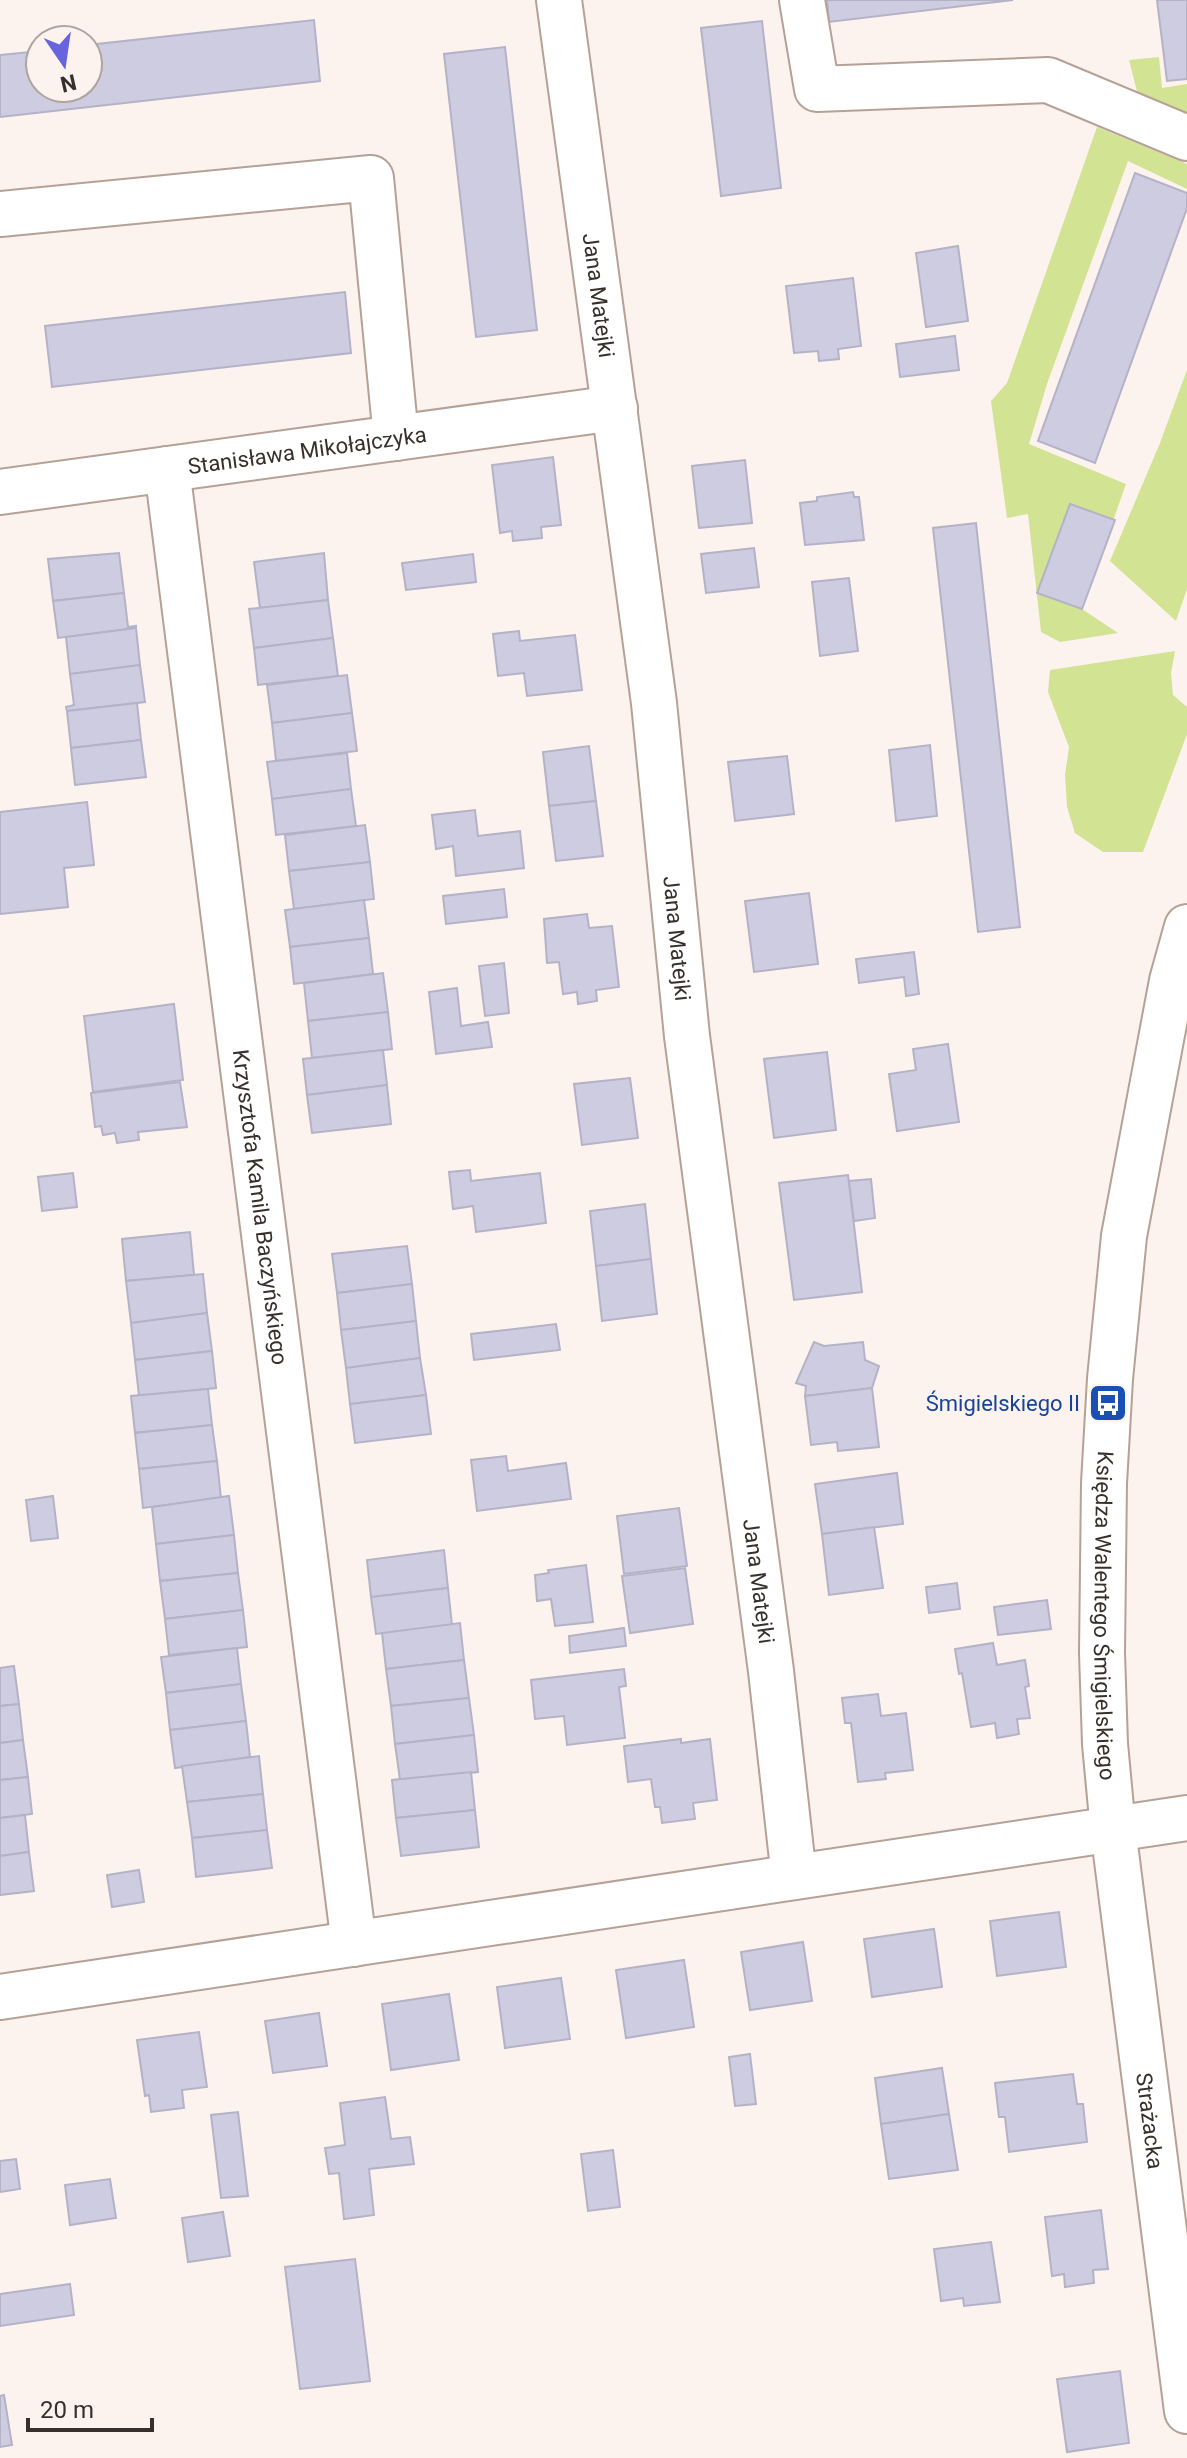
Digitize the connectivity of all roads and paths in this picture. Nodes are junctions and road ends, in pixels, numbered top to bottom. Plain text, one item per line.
1 (559, 0) edge
2 (802, 0) edge
3 (1187, 138) edge
4 (0, 214) edge
5 (615, 408) junction
6 (396, 438) junction
7 (167, 469) junction
8 (0, 492) edge
9 (1187, 927) edge
10 (1187, 1818) edge
11 (1113, 1829) junction
12 (794, 1877) junction
13 (354, 1944) junction
14 (0, 1997) edge
15 (1187, 2411) edge

1 - 5 street, Jana Matejki
2 - 3 street
4 - 6 street
5 - 6 street, Stanisława Mikołajczyka
5 - 12 street, Jana Matejki
6 - 7 street, Stanisława Mikołajczyka
7 - 8 street, Stanisława Mikołajczyka
7 - 13 street, Krzysztofa Kamila Baczyńskiego
9 - 11 street, Księdza Walentego Śmigielskiego
10 - 11 street
11 - 12 street
11 - 15 street, Strażacka
12 - 13 street
13 - 14 street

